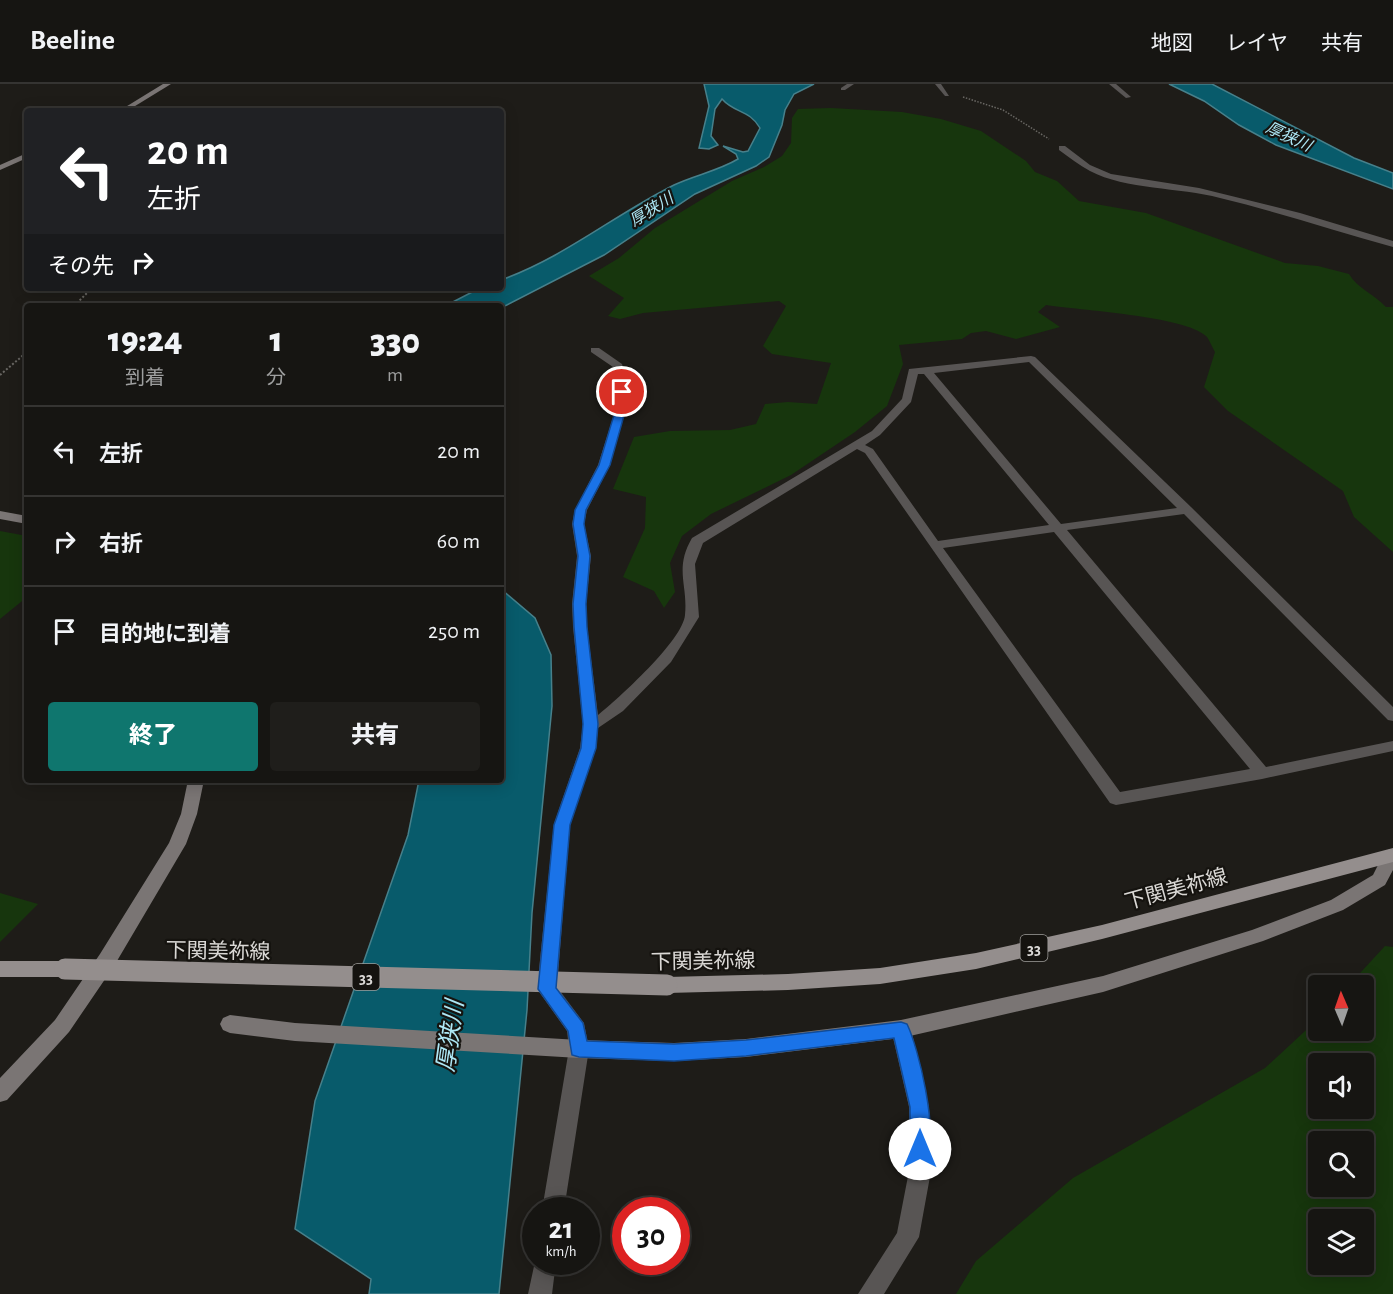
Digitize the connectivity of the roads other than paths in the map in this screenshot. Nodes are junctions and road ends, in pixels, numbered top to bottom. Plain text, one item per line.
1 (168, 84) edge
2 (851, 84) edge
3 (938, 84) edge
4 (1112, 84) edge
5 (843, 89) dead end
6 (947, 95) road end
7 (1128, 97) dead end
8 (127, 108) edge
9 (1062, 148) road end
10 (24, 157) edge
11 (0, 168) edge
12 (1393, 244) edge
13 (595, 350) dead end
14 (927, 370) junction
15 (857, 445) junction
16 (1188, 510) junction
17 (0, 515) edge
18 (24, 519) edge
19 (1060, 528) junction
20 (935, 545) junction
21 (1393, 716) edge
22 (591, 724) junction
23 (1393, 746) edge
24 (1262, 773) junction
25 (195, 783) edge
26 (1392, 856) edge
27 (0, 969) edge
28 (230, 1024) dead end
29 (901, 1029) junction
30 (579, 1049) junction
31 (0, 1093) edge
32 (555, 1197) edge
33 (543, 1275) edge
34 (540, 1294) edge
35 (870, 1294) edge

1 - 8 street
2 - 5 lane
3 - 6 lane
4 - 7 lane
9 - 12 street
10 - 11 street
13 - 22 street
14 - 15 street
14 - 16 street
14 - 19 street
15 - 20 street
15 - 22 street
16 - 19 street
16 - 21 street
17 - 18 street
19 - 20 street
19 - 24 street
20 - 24 street
22 - 30 street
23 - 24 street
25 - 31 street
26 - 27 main road, 下関美祢線 / 33, bridge
26 - 29 street
28 - 30 street
29 - 30 street
29 - 35 street
30 - 32 street
33 - 34 street

